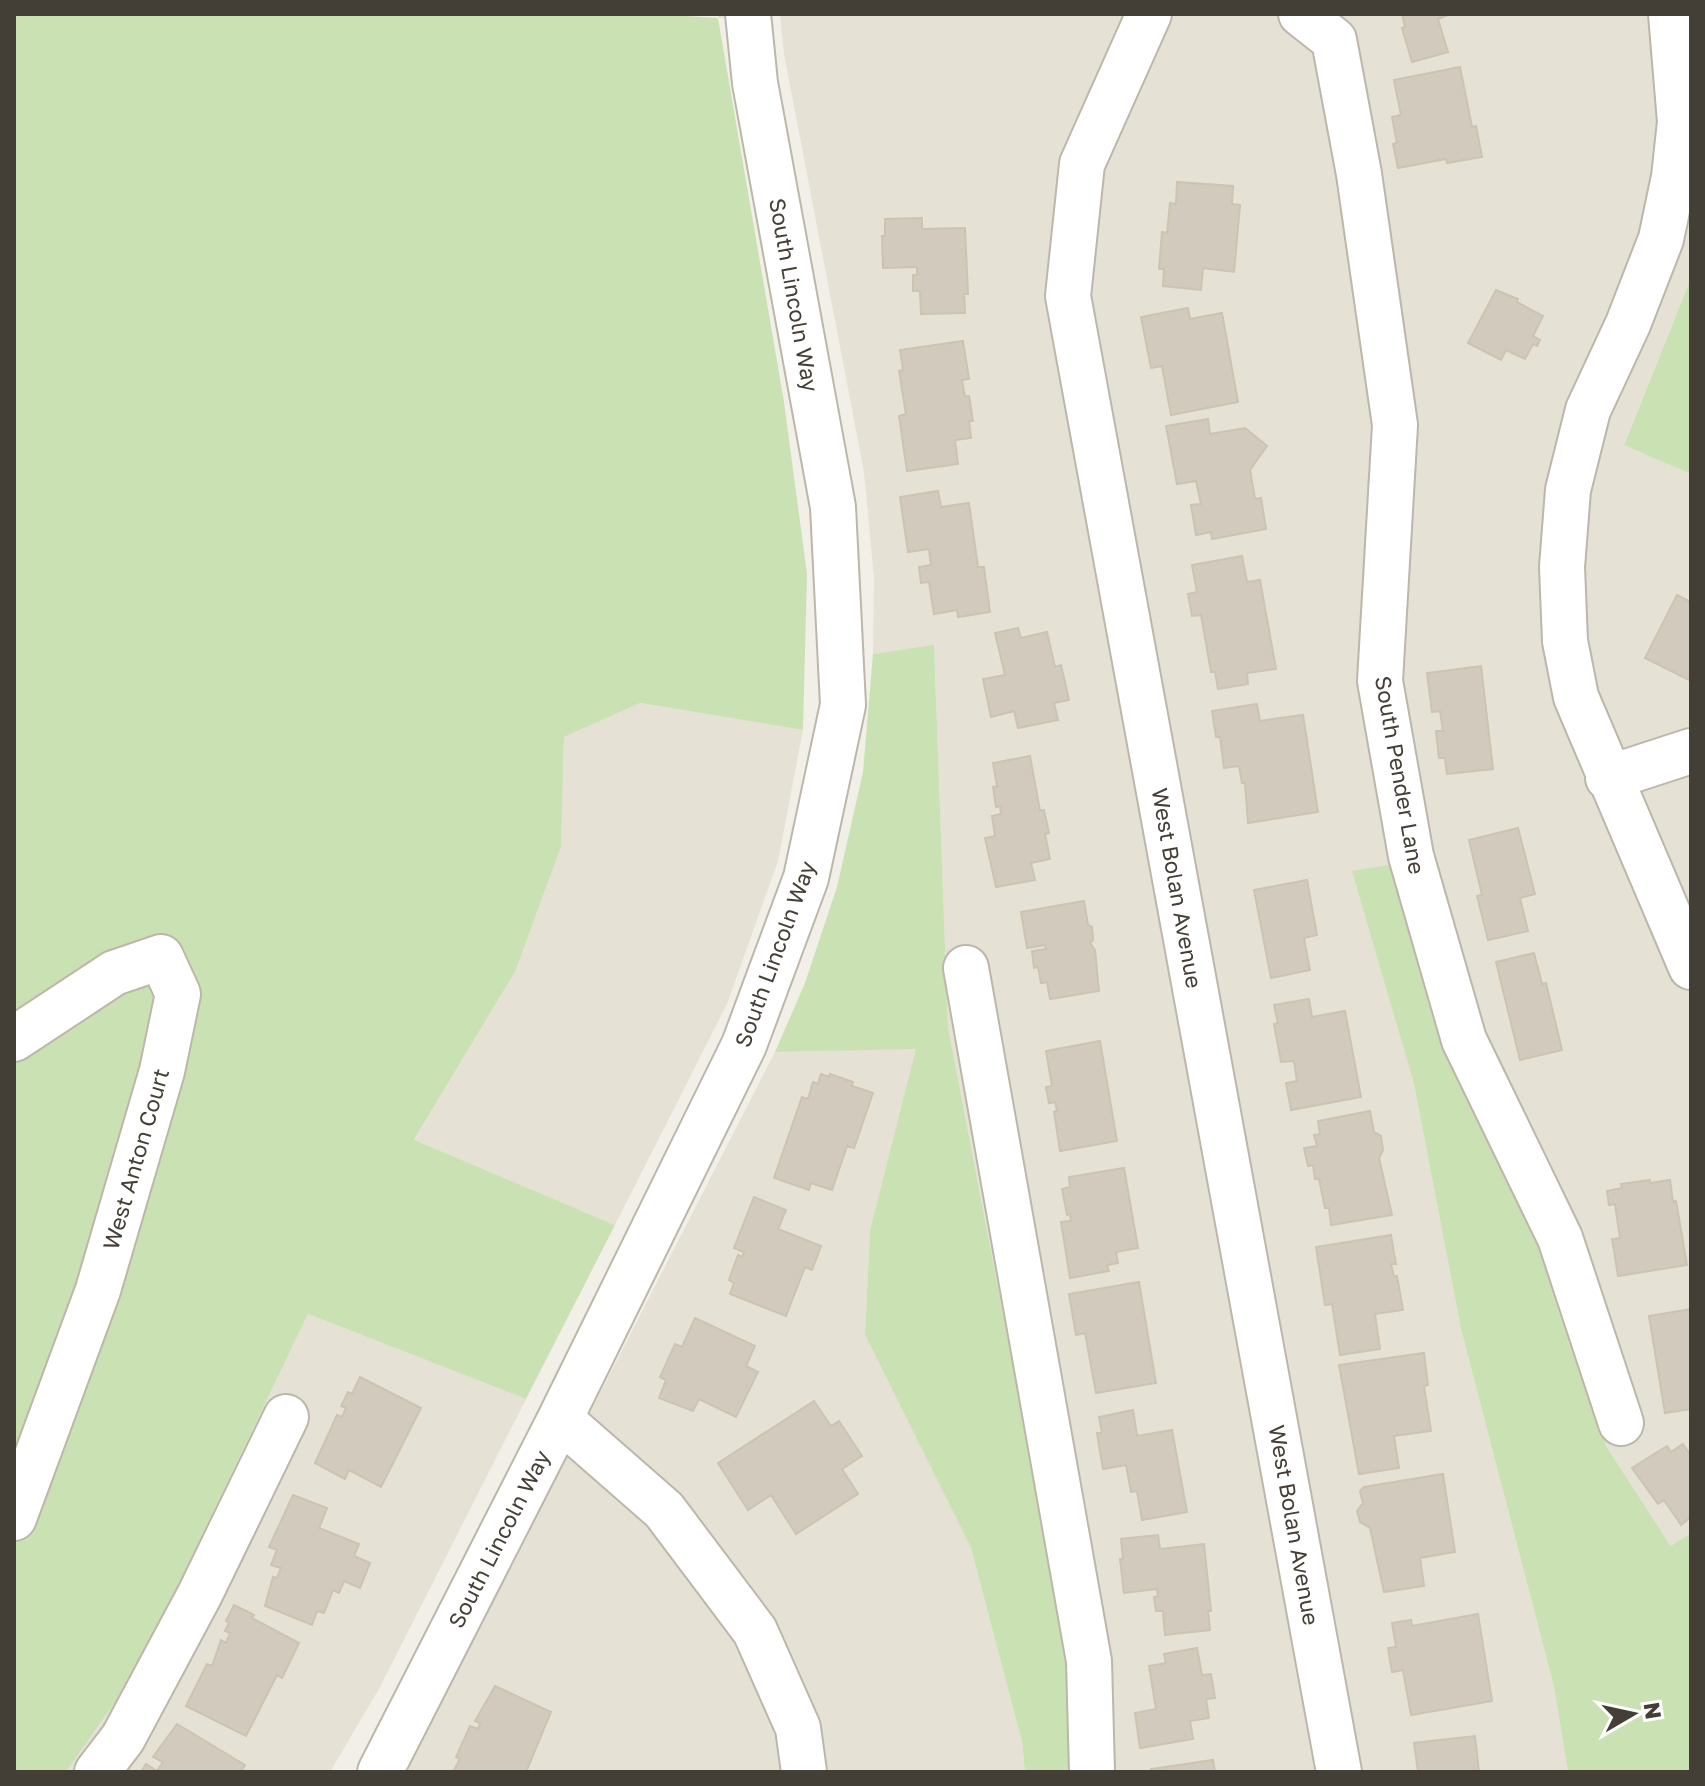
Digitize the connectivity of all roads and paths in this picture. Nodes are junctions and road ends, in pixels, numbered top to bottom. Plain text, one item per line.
1 (748, 14) edge
2 (1149, 14) edge
3 (1301, 14) edge
4 (1671, 14) edge
5 (1691, 751) edge
6 (1608, 778) junction
7 (1691, 967) edge
8 (966, 968) dead end
9 (14, 1039) edge
10 (286, 1417) dead end
11 (560, 1419) junction
12 (1621, 1423) dead end
13 (14, 1518) edge
14 (97, 1772) edge
15 (380, 1772) edge
16 (804, 1772) edge
17 (1092, 1772) edge
18 (1339, 1772) edge

1 - 11 street, South Lincoln Way
2 - 18 street, West Bolan Avenue
3 - 12 street, South Pender Lane
4 - 6 street
5 - 6 street
6 - 7 street
8 - 17 street
9 - 13 street, West Anton Court
10 - 14 street
11 - 15 street, South Lincoln Way
11 - 16 street

